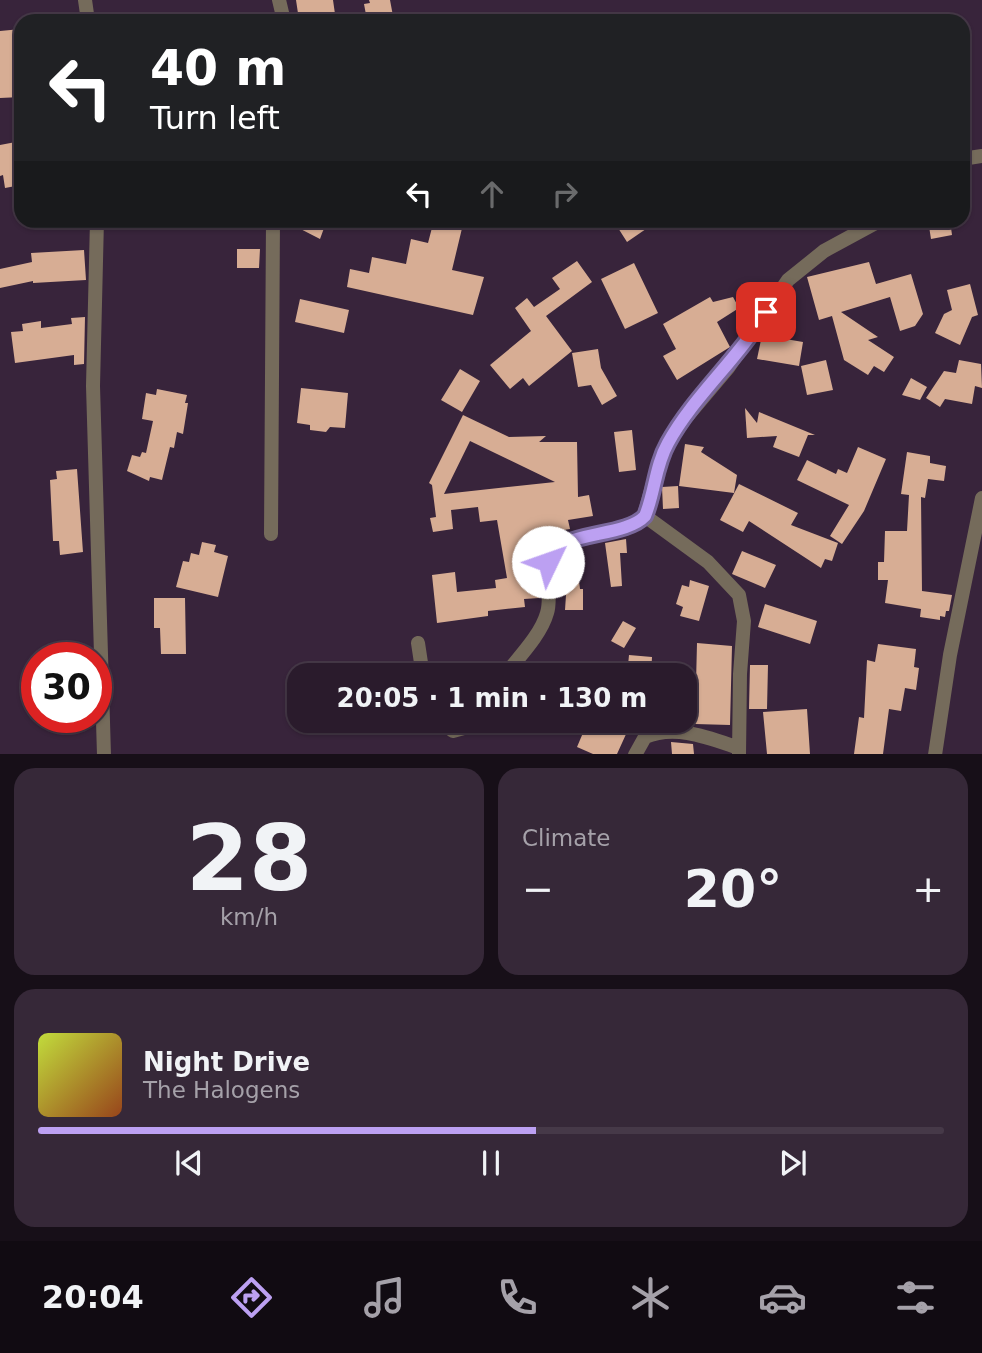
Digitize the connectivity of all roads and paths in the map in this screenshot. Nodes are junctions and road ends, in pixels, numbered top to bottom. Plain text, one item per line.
1 (97, 228) edge
2 (273, 228) edge
3 (866, 228) edge
4 (982, 498) edge
5 (645, 516) junction
6 (271, 534) dead end
7 (418, 643) dead end
8 (421, 663) edge
9 (513, 663) edge
10 (739, 751) edge
11 (104, 754) edge
12 (635, 754) edge
13 (936, 754) edge

1 - 11 street
2 - 6 street
3 - 5 street
4 - 13 street
5 - 9 street
5 - 10 street
7 - 8 street
10 - 12 street

